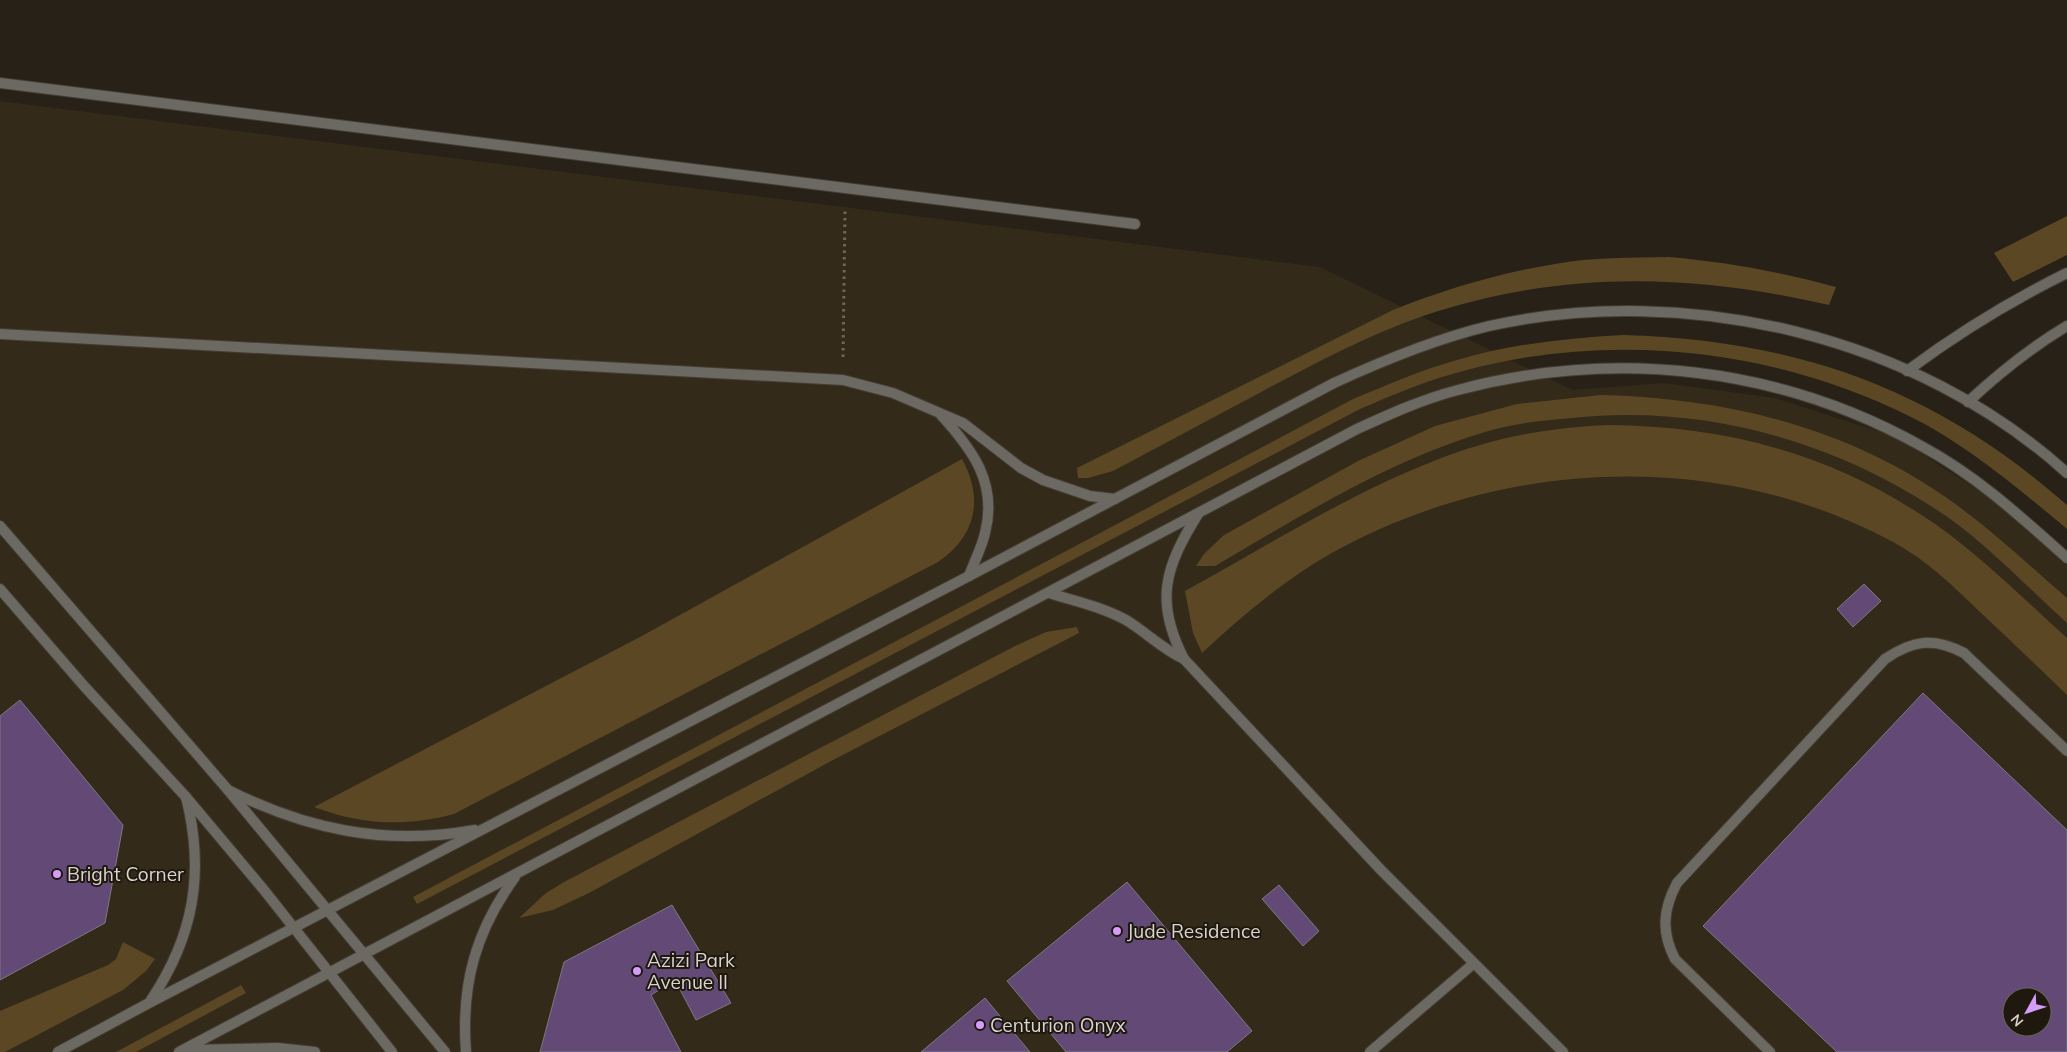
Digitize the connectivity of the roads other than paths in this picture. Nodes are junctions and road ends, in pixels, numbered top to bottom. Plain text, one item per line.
1 (0, 82) edge
2 (1135, 224) dead end
3 (2067, 273) edge
4 (2067, 326) edge
5 (0, 334) edge
6 (1907, 371) junction
7 (1968, 402) junction
8 (940, 414) junction
9 (2067, 473) edge
10 (1115, 499) junction
11 (1198, 514) junction
12 (0, 526) edge
13 (2067, 558) edge
14 (969, 576) junction
15 (0, 589) edge
16 (1049, 593) junction
17 (1184, 660) junction
18 (2067, 751) edge
19 (228, 790) junction
20 (186, 797) junction
21 (486, 828) junction
22 (518, 874) junction
23 (328, 911) junction
24 (294, 928) junction
25 (365, 955) junction
26 (1473, 964) junction
27 (330, 973) junction
28 (149, 1003) junction
29 (181, 1051) edge
30 (58, 1052) edge
31 (315, 1052) edge
32 (392, 1052) edge
33 (445, 1052) edge
34 (466, 1052) edge
35 (1370, 1052) edge
36 (1563, 1052) edge
37 (1770, 1052) edge

1 - 2 street
3 - 6 street
4 - 7 street
5 - 8 street
6 - 7 street
6 - 10 street
7 - 9 street
8 - 10 street
8 - 14 street
10 - 14 street
11 - 13 street
11 - 16 street
11 - 17 street
12 - 19 street
14 - 21 street
15 - 20 street
16 - 17 street
16 - 22 street
17 - 26 street
18 - 37 street
19 - 21 street
19 - 23 street
20 - 24 street
20 - 28 street
21 - 23 street
22 - 25 street
22 - 34 street
23 - 24 street
23 - 25 street
24 - 27 street
24 - 28 street
25 - 27 street
25 - 33 street
26 - 35 street
26 - 36 street
27 - 29 street
27 - 32 street
28 - 30 street
29 - 31 street

